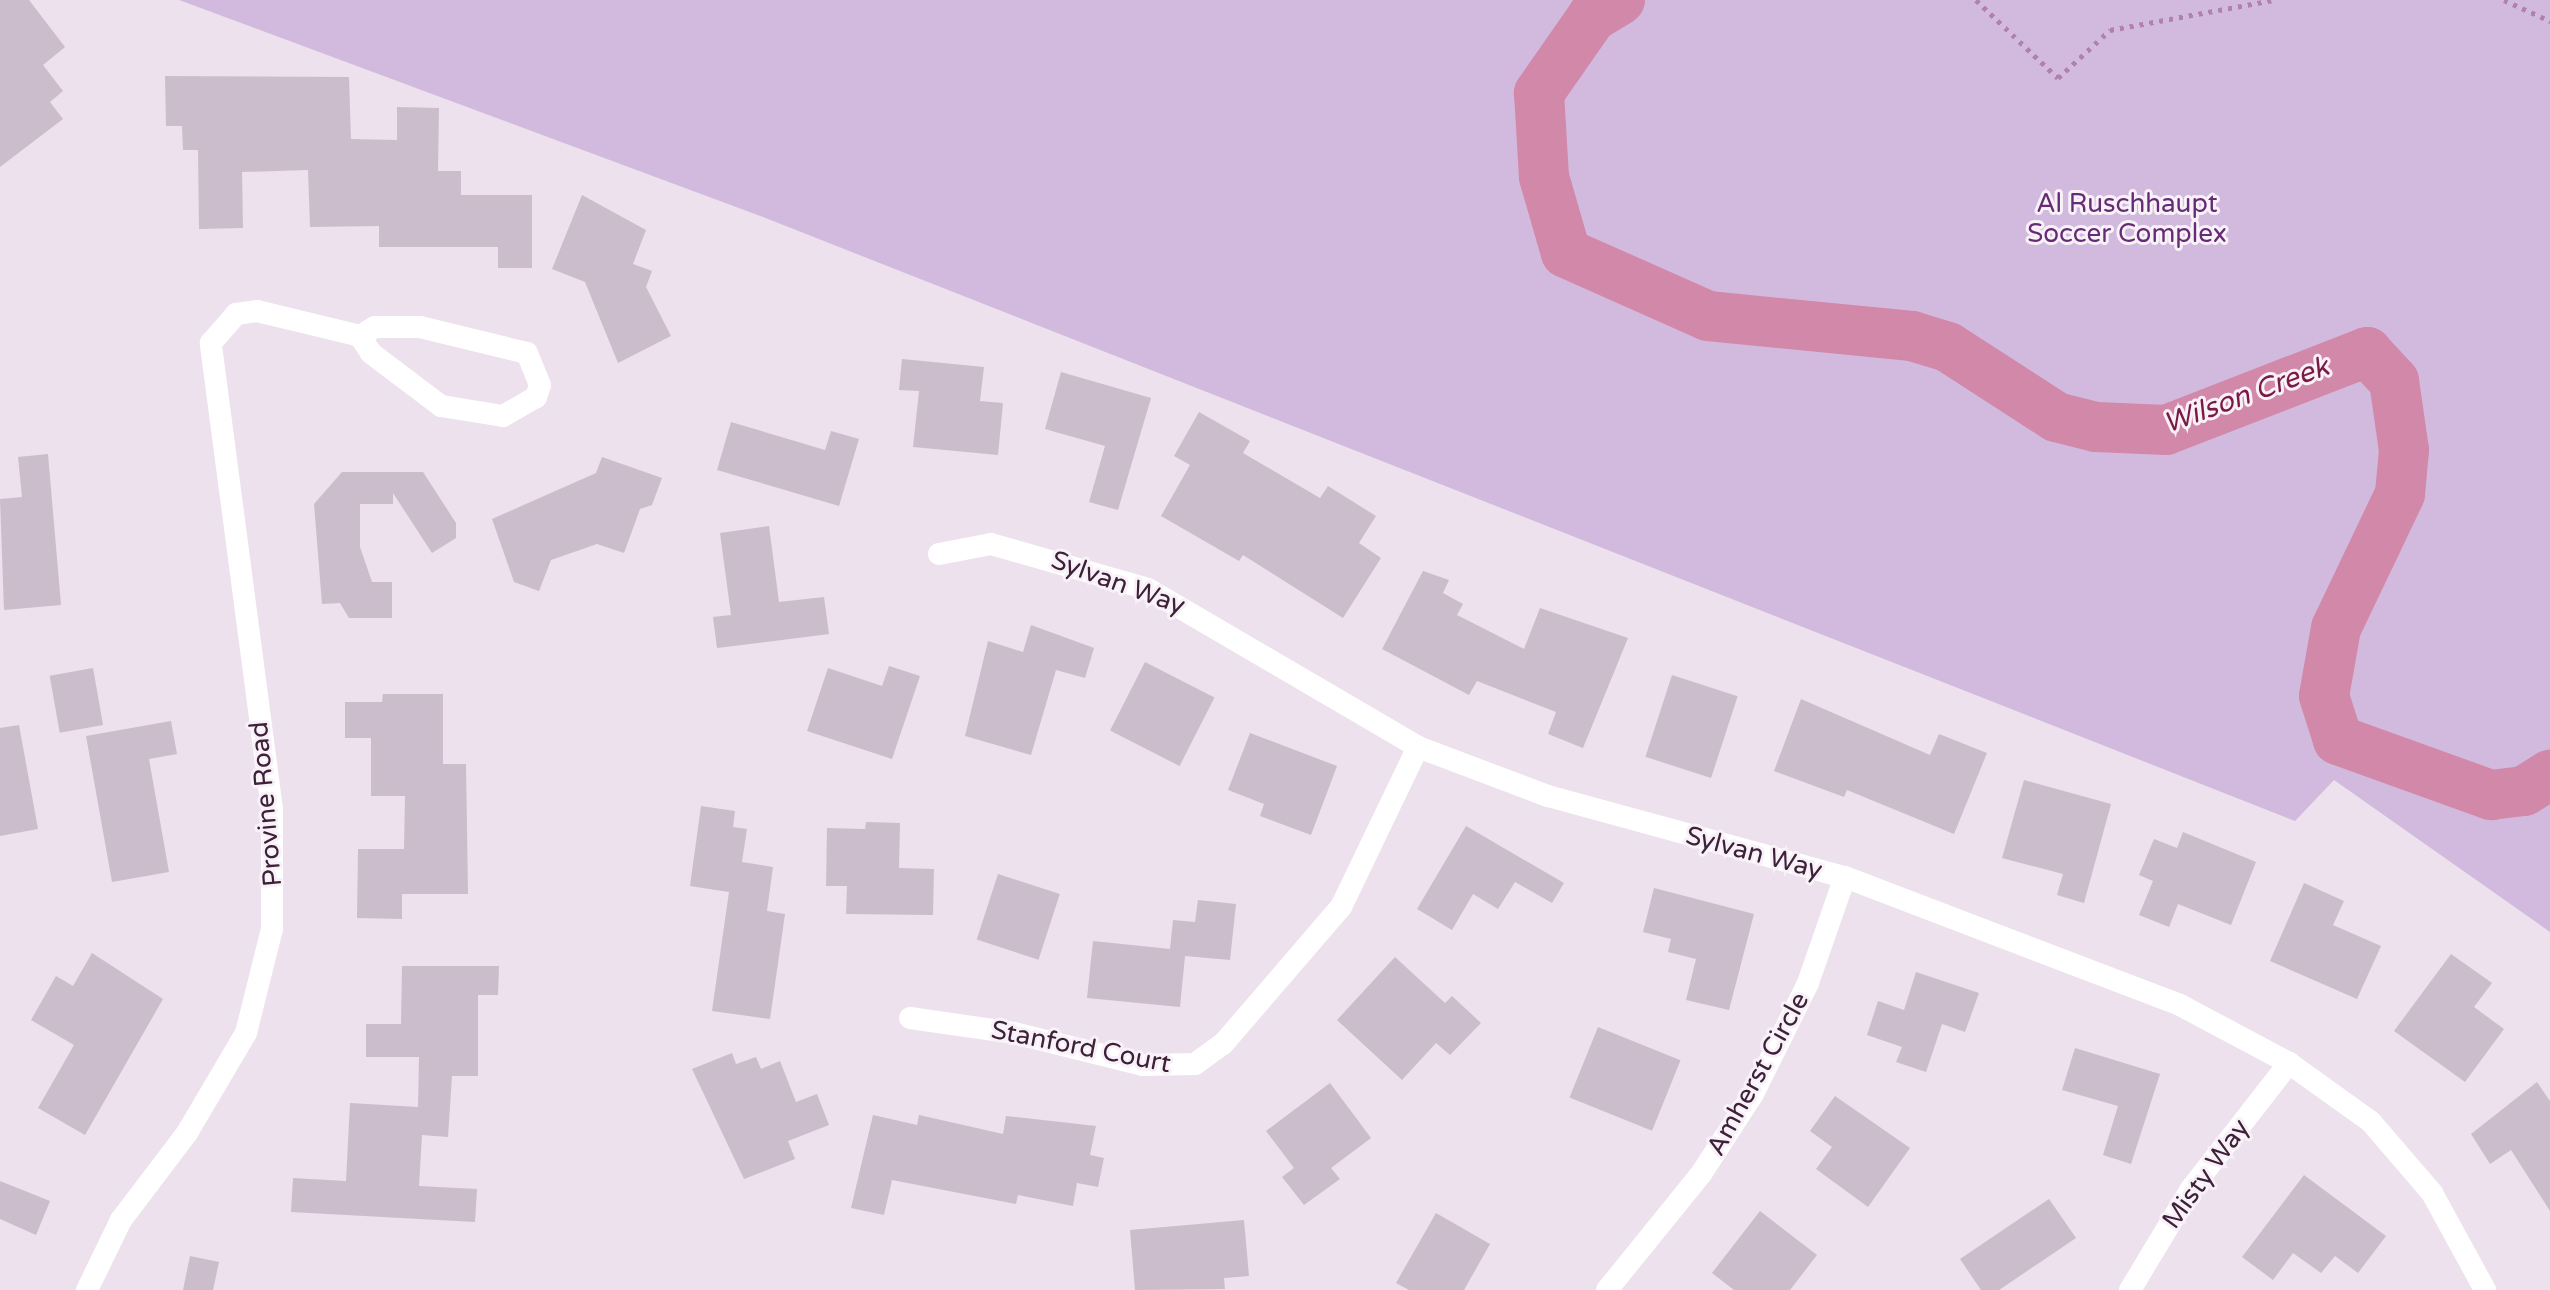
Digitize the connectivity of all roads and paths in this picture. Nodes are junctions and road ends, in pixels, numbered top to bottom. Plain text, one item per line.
1 (1976, 0) edge
2 (2273, 0) edge
3 (2504, 0) edge
4 (2550, 21) edge
5 (360, 336) junction
6 (939, 554) dead end
7 (1418, 747) junction
8 (1845, 877) junction
9 (910, 1018) dead end
10 (2289, 1063) junction
11 (87, 1290) edge
12 (1607, 1290) edge
13 (2130, 1290) edge
14 (2485, 1290) edge

1 - 2 path
3 - 4 path
5 - 5 street
5 - 11 street, Provine Road
6 - 7 street, Sylvan Way
7 - 8 street, Sylvan Way
7 - 9 street, Stanford Court
8 - 10 street, Sylvan Way
8 - 12 street, Amherst Circle
10 - 13 street, Misty Way
10 - 14 street, Sylvan Way

